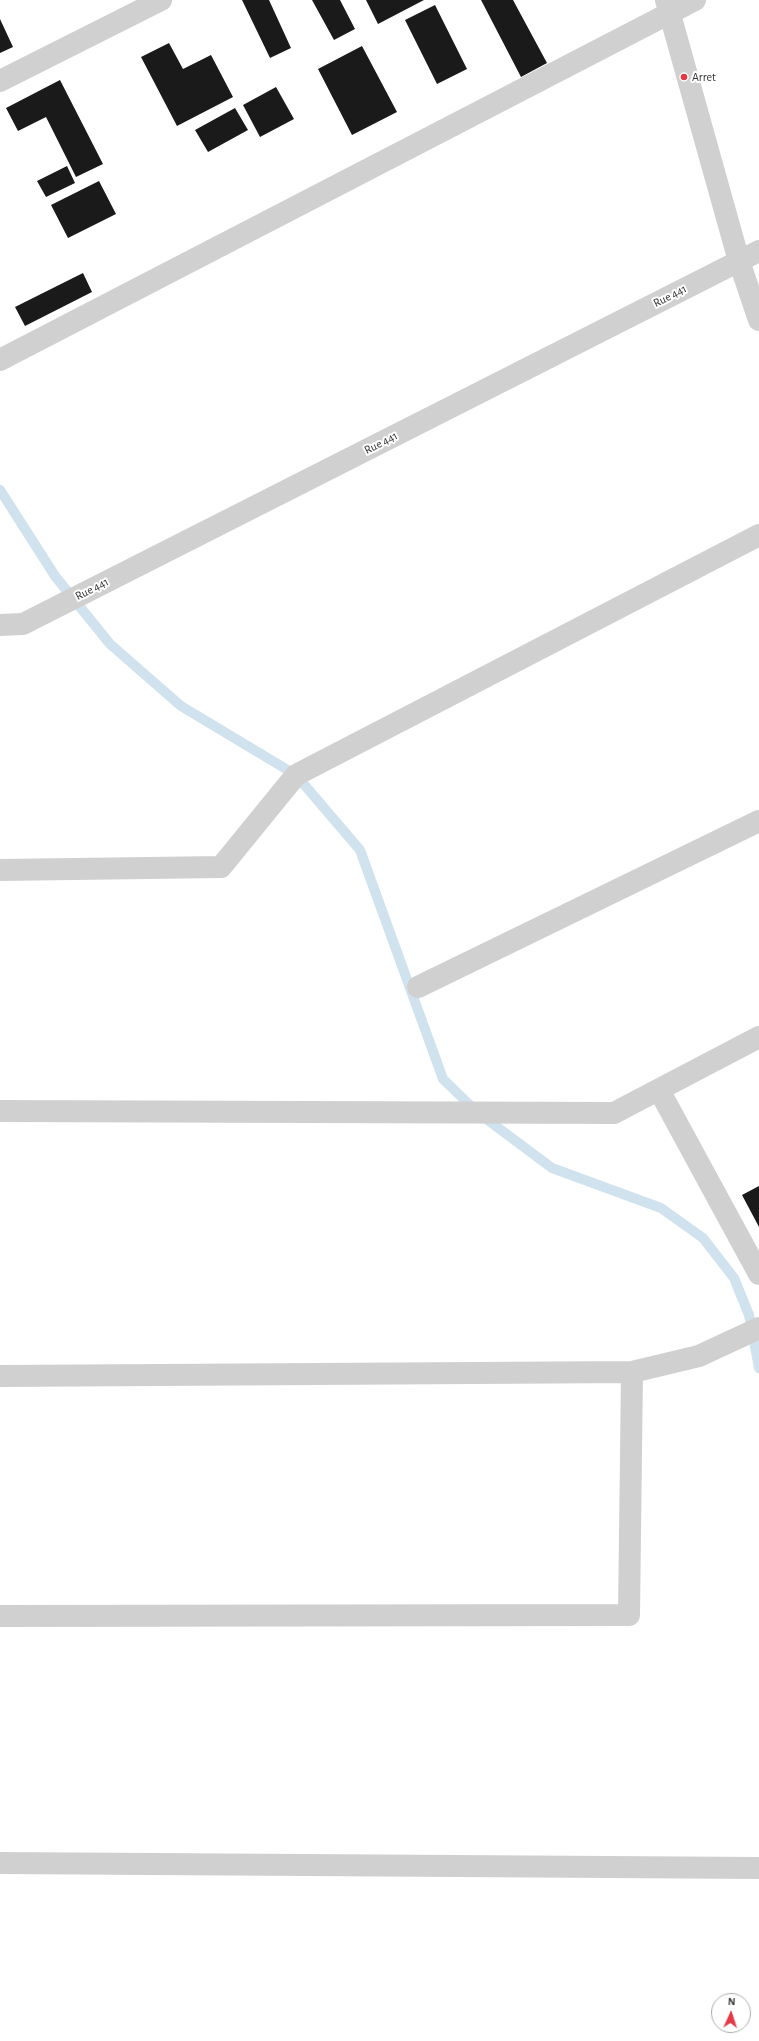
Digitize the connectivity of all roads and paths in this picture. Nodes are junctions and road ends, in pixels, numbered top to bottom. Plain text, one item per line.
1 (161, 0) edge
2 (696, 0) edge
3 (668, 6) edge
4 (0, 81) edge
5 (759, 250) edge
6 (739, 261) junction
7 (759, 320) edge
8 (0, 360) edge
9 (759, 535) edge
10 (0, 624) edge
11 (759, 821) edge
12 (0, 870) edge
13 (418, 986) dead end
14 (759, 1038) edge
15 (659, 1090) junction
16 (0, 1111) edge
17 (759, 1274) edge
18 (759, 1328) edge
19 (632, 1372) junction
20 (0, 1376) edge
21 (0, 1616) edge
22 (0, 1863) edge
23 (759, 1868) edge

1 - 4 street
2 - 3 street
3 - 6 street
3 - 8 street
5 - 6 street, Rue 441
6 - 7 street
6 - 10 street, Rue 441
9 - 12 street
11 - 13 street
14 - 15 street
15 - 16 street
15 - 17 street
18 - 19 street
19 - 20 street
19 - 21 street
22 - 23 street

